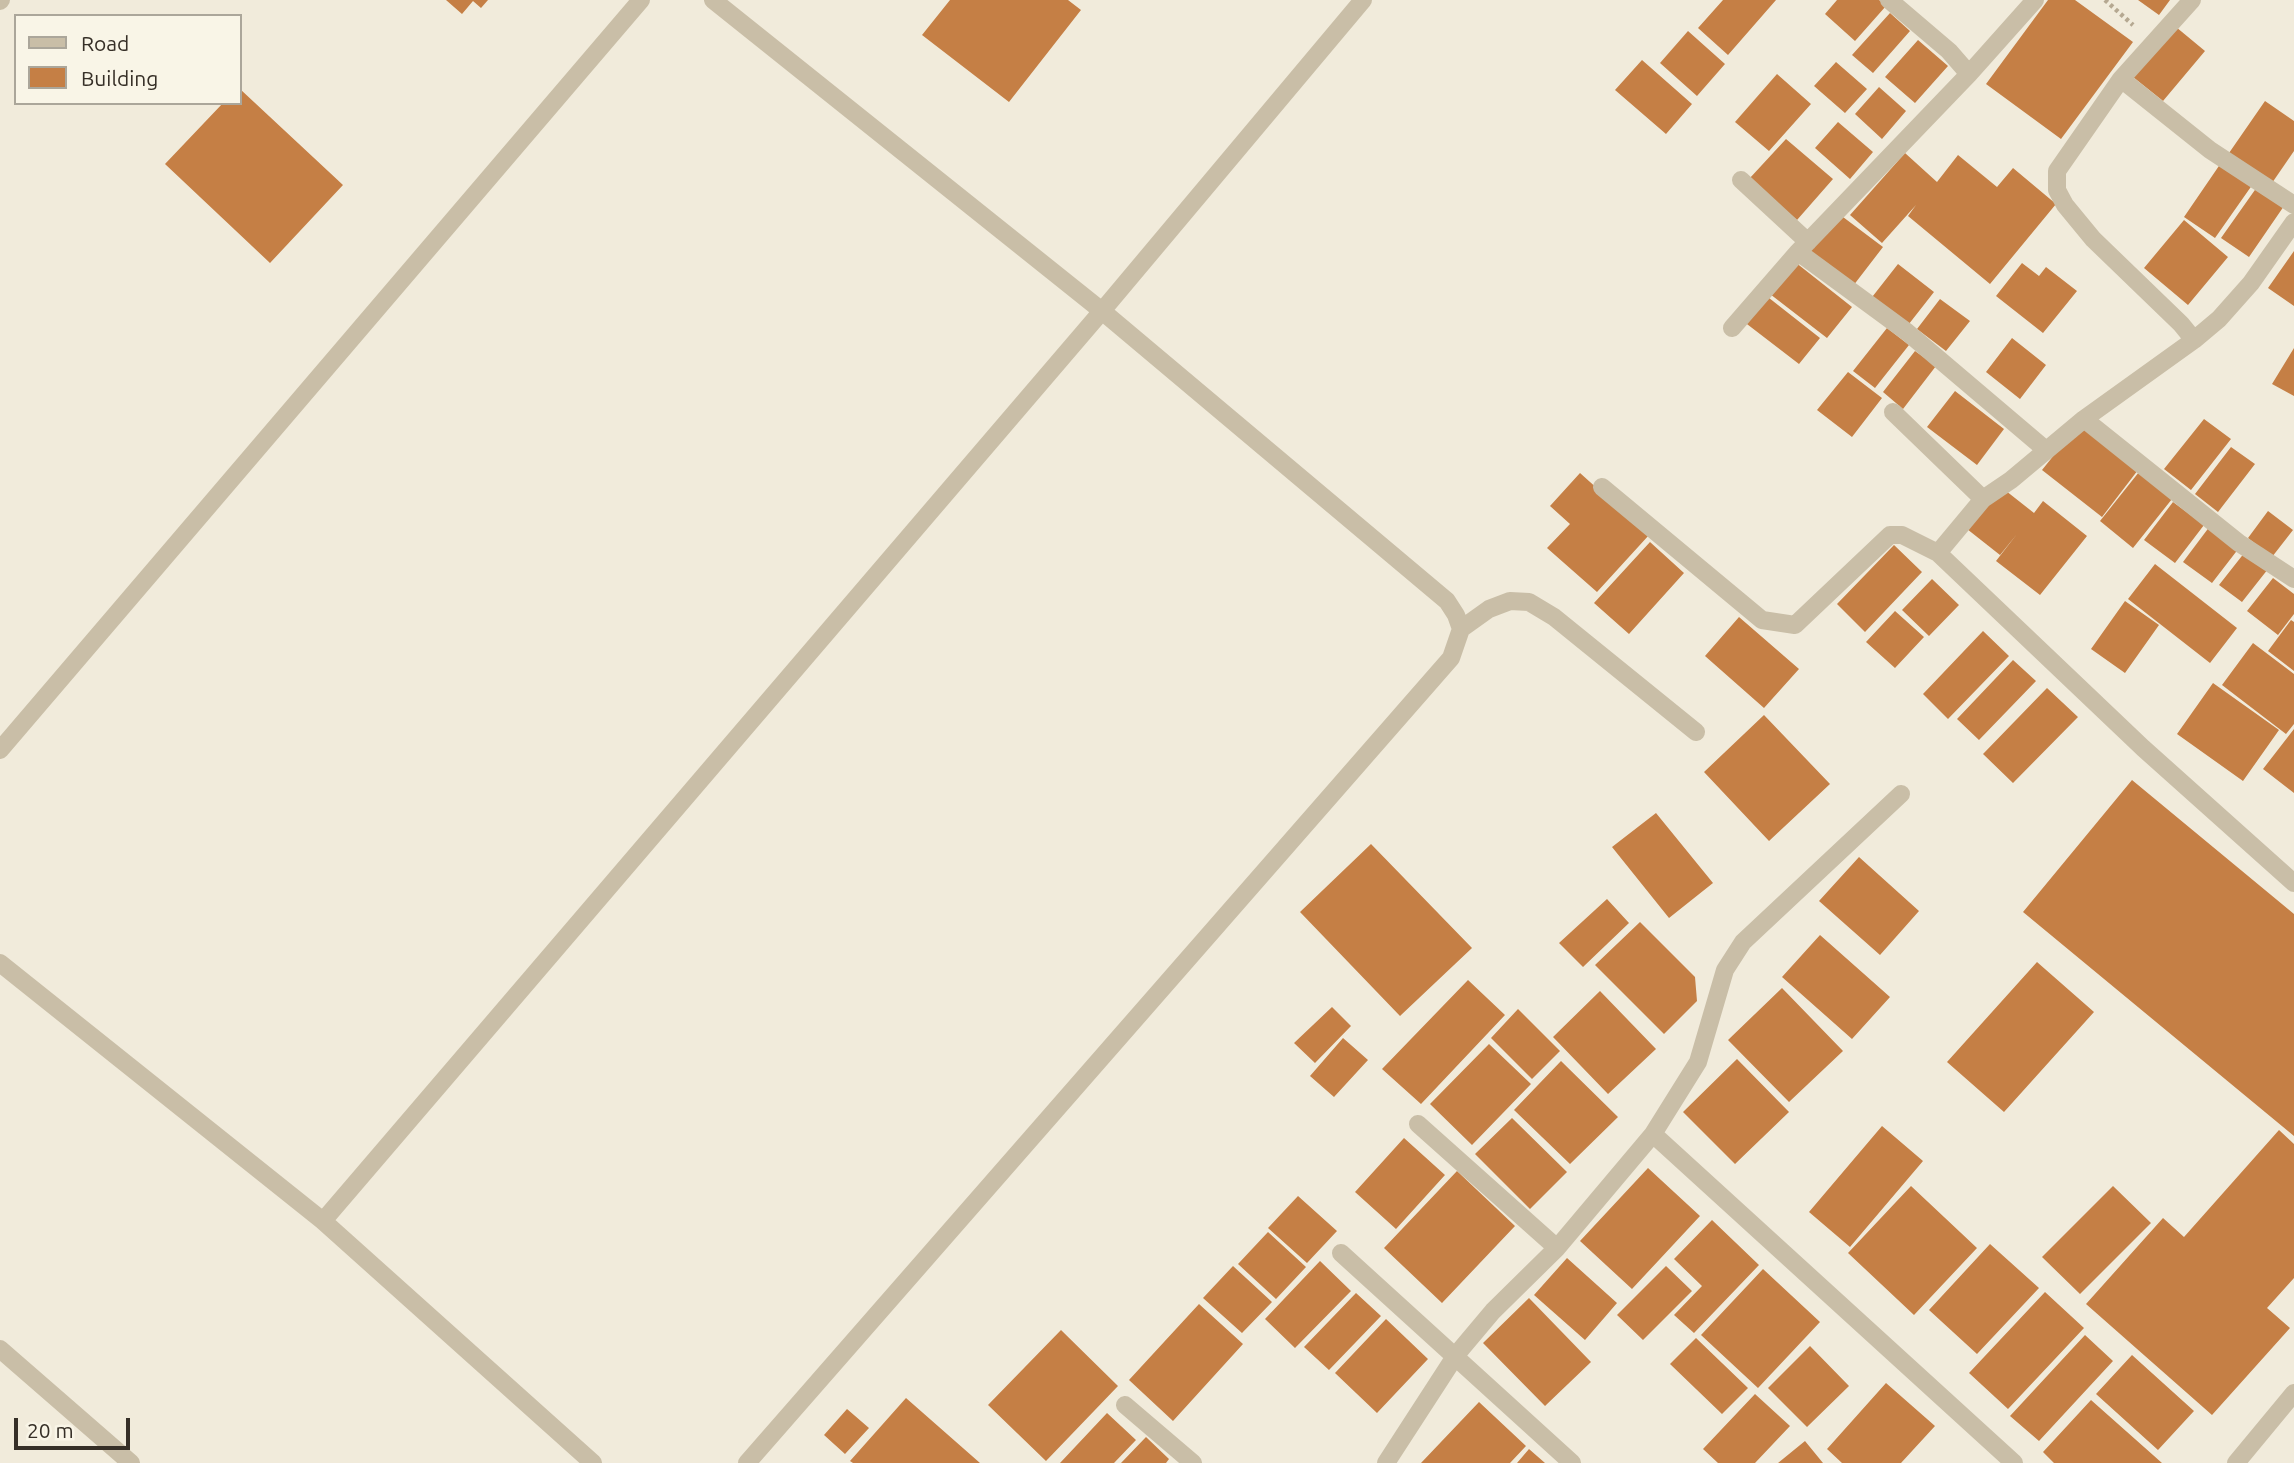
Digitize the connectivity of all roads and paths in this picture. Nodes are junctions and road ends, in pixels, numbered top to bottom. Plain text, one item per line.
1 (641, 0) edge
2 (713, 0) edge
3 (1363, 0) edge
4 (1889, 0) edge
5 (2035, 0) edge
6 (2105, 0) edge
7 (2192, 0) edge
8 (2152, 42) junction
9 (1969, 74) junction
10 (2121, 79) junction
11 (1741, 180) dead end
12 (2294, 205) edge
13 (2294, 222) edge
14 (1803, 247) junction
15 (1102, 311) junction
16 (1732, 328) dead end
17 (2194, 340) junction
18 (1893, 412) dead end
19 (2084, 419) junction
20 (2046, 450) junction
21 (1602, 487) dead end
22 (1983, 499) junction
23 (1938, 553) junction
24 (2294, 579) edge
25 (1461, 629) junction
26 (1696, 732) dead end
27 (0, 750) edge
28 (1901, 794) dead end
29 (2294, 883) edge
30 (0, 963) edge
31 (1418, 1124) dead end
32 (1653, 1134) junction
33 (323, 1221) junction
34 (1557, 1248) junction
35 (1341, 1253) dead end
36 (0, 1349) edge
37 (1456, 1355) junction
38 (2294, 1392) edge
39 (1125, 1405) dead end
40 (131, 1463) edge
41 (593, 1463) edge
42 (747, 1463) edge
43 (1193, 1463) edge
44 (1386, 1463) edge
45 (1572, 1463) edge
46 (2014, 1463) edge
47 (2236, 1463) edge

1 - 27 street
2 - 15 street
3 - 15 street
4 - 9 street
5 - 9 street
6 - 8 path
7 - 8 street
8 - 10 street
9 - 14 street
10 - 12 street
10 - 17 street
11 - 14 street
13 - 17 street
14 - 16 street
14 - 20 street
15 - 25 street
15 - 33 street
17 - 19 street
18 - 22 street
19 - 20 street
19 - 24 street
20 - 22 street
21 - 23 street
22 - 23 street
23 - 29 street
25 - 26 street
25 - 42 street
28 - 32 street
30 - 33 street
31 - 34 street
32 - 34 street
32 - 46 street
33 - 41 street
34 - 37 street
35 - 37 street
36 - 40 street
37 - 44 street
37 - 45 street
38 - 47 street
39 - 43 street

